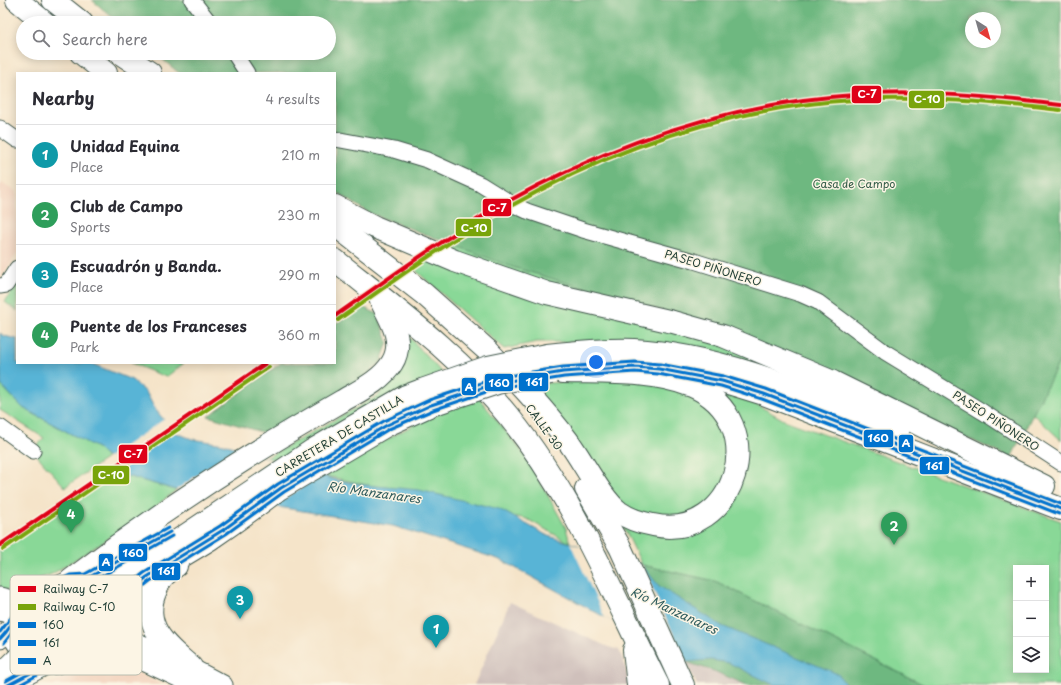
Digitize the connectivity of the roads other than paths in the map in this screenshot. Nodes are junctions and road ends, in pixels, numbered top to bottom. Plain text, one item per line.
1 (17, 0) edge
2 (53, 0) edge
3 (192, 0) edge
4 (36, 16) edge
5 (73, 16) edge
6 (205, 16) edge
7 (90, 60) edge
8 (128, 60) edge
9 (130, 60) edge
10 (239, 60) edge
11 (105, 72) edge
12 (143, 72) edge
13 (148, 72) edge
14 (247, 72) edge
15 (0, 128) edge
16 (16, 139) edge
17 (336, 139) edge
18 (336, 207) edge
19 (336, 226) edge
20 (336, 261) edge
21 (16, 269) edge
22 (3, 286) edge
23 (378, 294) junction
24 (488, 351) junction
25 (554, 366) junction
26 (0, 427) edge
27 (33, 451) dead end
28 (321, 455) junction
29 (1061, 463) edge
30 (258, 485) junction
31 (281, 488) junction
32 (1052, 489) edge
33 (1061, 509) edge
34 (201, 544) junction
35 (142, 566) junction
36 (83, 575) edge
37 (88, 575) edge
38 (128, 575) edge
39 (142, 581) edge
40 (0, 597) edge
41 (10, 616) edge
42 (632, 633) junction
43 (142, 647) edge
44 (10, 649) edge
45 (0, 656) edge
46 (10, 666) edge
47 (27, 675) edge
48 (0, 676) edge
49 (193, 676) edge
50 (682, 682) edge
51 (8, 685) edge
52 (223, 685) edge
53 (638, 685) edge
54 (658, 685) edge

1 - 4 highway
2 - 5 highway
3 - 6 street
7 - 11 highway
8 - 12 highway
9 - 13 highway
10 - 14 street
15 - 16 street
17 - 29 street, PASEO PIÑONERO
18 - 32 highway
19 - 24 highway, CALLE 30
20 - 23 highway, CALLE 30
21 - 22 street
23 - 36 highway
23 - 42 highway, CALLE 30
24 - 25 highway
24 - 50 highway, CALLE 30
25 - 28 highway, CARRETERA DE CASTILLA, bridge
25 - 32 highway, CARRETERA DE CASTILLA
25 - 33 highway, CARRETERA DE CASTILLA
26 - 27 street
28 - 30 highway, CARRETERA DE CASTILLA
28 - 31 highway, CARRETERA DE CASTILLA
30 - 35 highway, CARRETERA DE CASTILLA
30 - 37 highway
31 - 34 highway
31 - 35 highway, CARRETERA DE CASTILLA
34 - 39 highway
34 - 49 highway
35 - 38 highway, CARRETERA DE CASTILLA
40 - 41 main road
42 - 53 highway
42 - 54 highway, CALLE 30
43 - 49 main road
44 - 45 highway, bridge
46 - 48 highway, bridge
47 - 51 main road
49 - 52 main road

